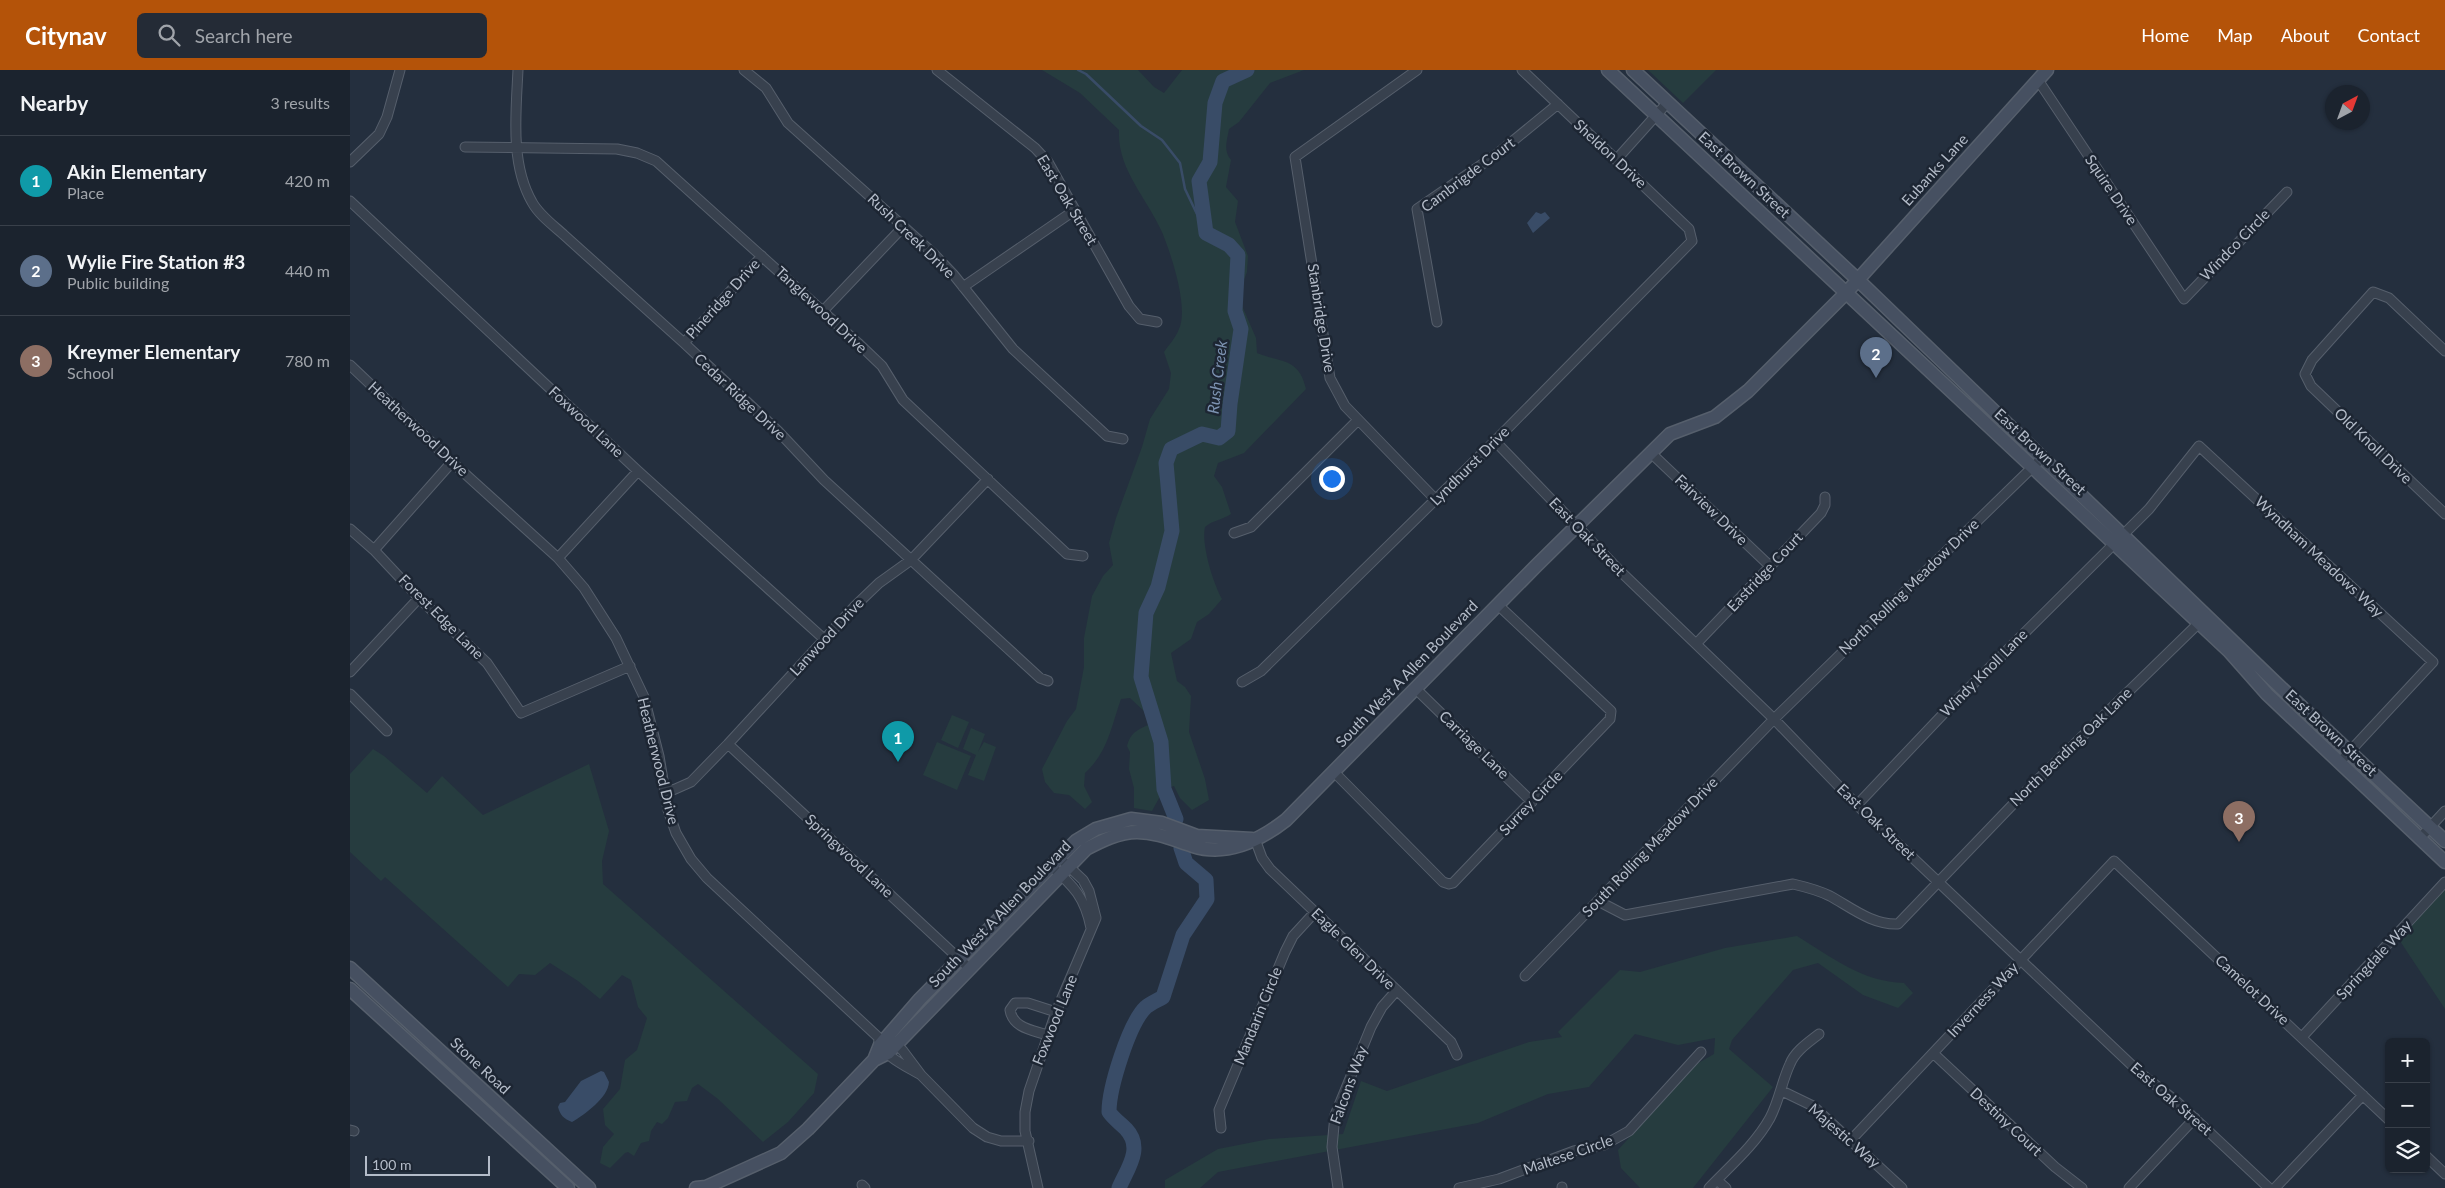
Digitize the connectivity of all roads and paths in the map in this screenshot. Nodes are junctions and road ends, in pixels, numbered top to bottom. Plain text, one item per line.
1 (400, 70) edge
2 (518, 70) edge
3 (744, 70) edge
4 (937, 70) edge
5 (1417, 70) edge
6 (1522, 70) edge
7 (1608, 70) edge
8 (1634, 70) edge
9 (2047, 70) edge
10 (2038, 80) junction
11 (1668, 102) junction
12 (1558, 104) junction
13 (1656, 115) junction
14 (517, 146) junction
15 (465, 147) dead end
16 (1616, 160) junction
17 (350, 162) edge
18 (2286, 192) dead end
19 (350, 201) edge
20 (1075, 210) junction
21 (903, 227) junction
22 (1692, 241) joint
23 (762, 256) junction
24 (1858, 280) junction
25 (963, 287) junction
26 (1846, 293) junction
27 (2184, 299) joint
28 (823, 311) junction
29 (1157, 322) dead end
30 (1437, 322) dead end
31 (684, 343) junction
32 (2445, 351) edge
33 (350, 365) edge
34 (1358, 420) junction
35 (1123, 439) dead end
36 (1495, 442) junction
37 (1651, 453) junction
38 (2044, 457) junction
39 (452, 462) junction
40 (2032, 467) junction
41 (638, 471) junction
42 (988, 479) junction
43 (1825, 497) dead end
44 (1436, 500) junction
45 (2445, 514) edge
46 (1576, 526) junction
47 (350, 529) edge
48 (1234, 533) dead end
49 (2123, 534) junction
50 (2113, 543) junction
51 (374, 550) junction
52 (1084, 556) dead end
53 (558, 558) junction
54 (911, 560) junction
55 (1771, 567) junction
56 (419, 598) junction
57 (1498, 605) junction
58 (2203, 619) junction
59 (824, 639) junction
60 (1696, 644) junction
61 (630, 666) junction
62 (350, 672) edge
63 (1048, 681) dead end
64 (1242, 682) dead end
65 (1415, 688) junction
66 (350, 694) edge
67 (1774, 718) junction
68 (388, 730) dead end
69 (728, 744) junction
70 (2350, 752) junction
71 (2339, 763) junction
72 (1334, 772) junction
73 (666, 789) junction
74 (1532, 802) junction
75 (1857, 805) junction
76 (2445, 811) edge
77 (2430, 827) junction
78 (2420, 838) junction
79 (1255, 839) junction
80 (2445, 841) edge
81 (2114, 861) joint
82 (2445, 862) edge
83 (1059, 866) junction
84 (1938, 882) junction
85 (2445, 882) edge
86 (1598, 901) junction
87 (1315, 912) junction
88 (960, 959) junction
89 (2020, 961) junction
90 (350, 968) edge
91 (969, 968) junction
92 (1525, 976) dead end
93 (350, 989) edge
94 (1397, 990) junction
95 (1056, 1012) junction
96 (1819, 1034) dead end
97 (1047, 1035) junction
98 (2302, 1037) junction
99 (886, 1043) junction
100 (1701, 1052) dead end
101 (1933, 1053) junction
102 (1457, 1055) dead end
103 (1782, 1091) junction
104 (2363, 1095) junction
105 (2385, 1116) edge
106 (2195, 1118) junction
107 (1221, 1128) dead end
108 (1851, 1140) junction
109 (1029, 1141) junction
110 (551, 1153) junction
111 (2430, 1160) edge
112 (541, 1164) junction
113 (2445, 1174) edge
114 (1717, 1180) junction
115 (568, 1188) edge
116 (588, 1188) edge
117 (696, 1188) edge
118 (706, 1188) edge
119 (1038, 1188) edge
120 (1338, 1188) edge
121 (1460, 1188) edge
122 (1709, 1188) edge
123 (1726, 1188) edge
124 (1902, 1188) edge
125 (2082, 1188) edge
126 (2129, 1188) edge
127 (2269, 1188) edge
128 (2275, 1188) edge

1 - 17 street
2 - 14 street, Cedar Ridge Drive
3 - 21 street, Rush Creek Drive
4 - 20 street, East Oak Street
5 - 34 street, Stanbridge Drive
6 - 12 street, Sheldon Drive
7 - 13 main road, East Brown Street
8 - 11 main road, East Brown Street
9 - 10 main road, Eubanks Lane
10 - 24 main road, Eubanks Lane
10 - 27 street, Squire Drive
11 - 13 street
11 - 24 main road, East Brown Street
12 - 16 street, Sheldon Drive
12 - 30 street, Cambrigde Court
13 - 16 street
13 - 26 main road, East Brown Street
14 - 15 street, Tanglewood Drive
14 - 23 street, Tanglewood Drive
14 - 31 street, Cedar Ridge Drive
16 - 22 street, Sheldon Drive
18 - 27 street, Windco Circle
19 - 41 street, Foxwood Lane
20 - 25 street
20 - 29 street, East Oak Street
21 - 25 street, Rush Creek Drive
21 - 28 street
22 - 36 street, Lyndhurst Drive
23 - 28 street, Tanglewood Drive
23 - 31 street, Pineridge Drive
24 - 26 main road, Eubanks Lane
24 - 38 main road, East Brown Street
25 - 35 street, Rush Creek Drive
26 - 37 main road, Eubanks Lane
26 - 40 main road, East Brown Street
28 - 42 street, Tanglewood Drive
31 - 54 street, Cedar Ridge Drive
32 - 45 street, Old Knoll Drive
33 - 39 street, Heatherwood Drive
34 - 44 street, Stanbridge Drive
34 - 48 street
36 - 44 street, Lyndhurst Drive
36 - 46 street, East Oak Street
37 - 46 main road, South West A Allen Boulevard
37 - 55 street, Fairview Drive
38 - 40 street, North Rolling Meadow Drive
38 - 49 main road, East Brown Street
39 - 51 street
39 - 53 street, Heatherwood Drive
40 - 50 main road, East Brown Street
40 - 67 street, North Rolling Meadow Drive
41 - 53 street
41 - 59 street, Foxwood Lane
42 - 52 street, Tanglewood Drive
42 - 54 street, Lanwood Drive
43 - 55 street, Eastridge Court
44 - 64 street, Lyndhurst Drive
46 - 57 main road, South West A Allen Boulevard
46 - 60 street, East Oak Street
47 - 51 street, Forest Edge Lane
49 - 50 street, Wyndham Meadows Way
49 - 58 main road, East Brown Street
49 - 70 street, Wyndham Meadows Way
50 - 58 main road, East Brown Street
50 - 75 street, Windy Knoll Lane
51 - 56 street, Forest Edge Lane
53 - 61 street, Heatherwood Drive
54 - 59 street, Lanwood Drive
54 - 63 street, Cedar Ridge Drive
55 - 60 street, Eastridge Court
56 - 61 street, Forest Edge Lane
56 - 62 street
57 - 65 main road, South West A Allen Boulevard
57 - 74 street, Surrey Circle
58 - 70 main road, East Brown Street
58 - 71 main road, East Brown Street
58 - 84 street, North Bending Oak Lane
59 - 69 street, Lanwood Drive
60 - 67 street, East Oak Street
61 - 73 street, Heatherwood Drive
65 - 72 main road, South West A Allen Boulevard
65 - 74 street, Carriage Lane
66 - 68 street
67 - 75 street, East Oak Street
67 - 86 street, South Rolling Meadow Drive
69 - 73 street, Lanwood Drive
69 - 88 street, Springwood Lane
70 - 71 street, Wyndham Meadows Way
70 - 77 main road, East Brown Street
71 - 78 main road, East Brown Street
72 - 74 street, Surrey Circle
72 - 79 main road, South West A Allen Boulevard
73 - 99 street, Heatherwood Drive
75 - 84 street, East Oak Street
76 - 77 street
77 - 78 street
77 - 80 main road, East Brown Street
78 - 82 main road, East Brown Street
79 - 83 main road, South West A Allen Boulevard
79 - 87 street, Eagle Glen Drive
81 - 89 street, Inverness Way
81 - 98 street, Camelot Drive
83 - 88 main road
83 - 91 main road, South West A Allen Boulevard
83 - 95 street, Foxwood Lane
84 - 86 street, North Bending Oak Lane
84 - 89 street, East Oak Street
85 - 98 street, Springdale Way
86 - 92 street, South Rolling Meadow Drive
87 - 94 street, Eagle Glen Drive
87 - 107 street, Mandarin Circle
88 - 91 street, Springwood Lane
88 - 99 main road
89 - 101 street, Inverness Way
89 - 106 street, East Oak Street
90 - 110 main road, Stone Road
91 - 99 main road, South West A Allen Boulevard
93 - 112 main road, Stone Road
94 - 102 street, Eagle Glen Drive
94 - 120 street, Falcons Way
95 - 97 street, Foxwood Lane
95 - 97 street
96 - 103 street
97 - 109 street, Foxwood Lane
98 - 104 street, Camelot Drive
99 - 109 street, Heatherwood Drive
99 - 118 main road
100 - 121 street, Maltese Circle
101 - 108 street, Inverness Way
101 - 125 street, Destiny Court
103 - 108 street, Majestic Way
103 - 114 street
104 - 105 street, Camelot Drive
104 - 128 street
106 - 126 street
106 - 127 street, East Oak Street
108 - 124 street, Majestic Way
109 - 119 street, Foxwood Lane
110 - 112 main road
110 - 116 main road, Stone Road
111 - 113 street
112 - 115 main road, Stone Road
114 - 122 street
114 - 123 street
117 - 118 main road

